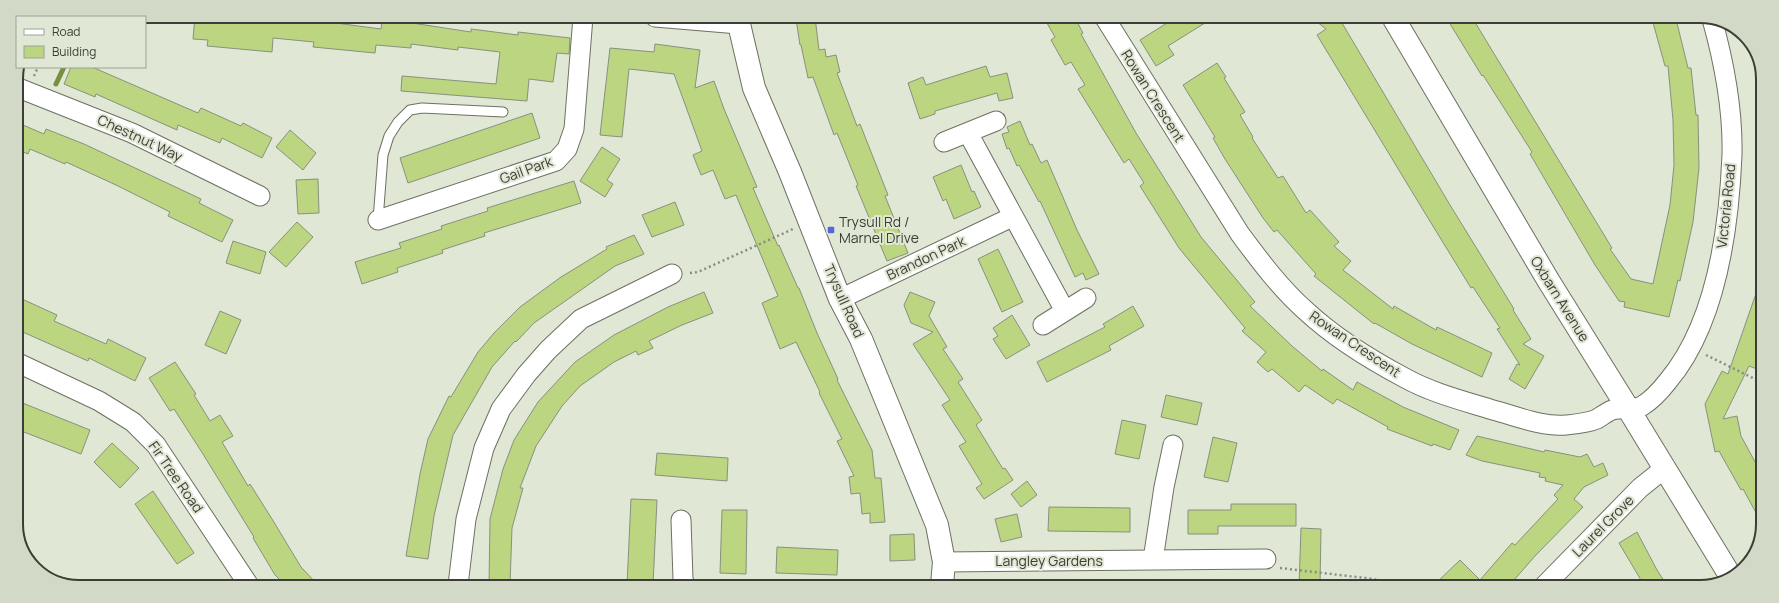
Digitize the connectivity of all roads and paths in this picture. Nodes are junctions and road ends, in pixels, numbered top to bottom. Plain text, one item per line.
1 (583, 23) edge
2 (739, 23) edge
3 (1111, 23) edge
4 (1396, 23) edge
5 (1713, 25) edge
6 (23, 89) edge
7 (503, 112) dead end
8 (996, 121) dead end
9 (968, 133) junction
10 (944, 142) dead end
11 (260, 196) dead end
12 (1012, 216) junction
13 (378, 220) joint
14 (810, 222) junction
15 (672, 274) joint
16 (1086, 298) dead end
17 (840, 299) junction
18 (1065, 311) junction
19 (1043, 325) dead end
20 (1691, 348) junction
21 (23, 365) edge
22 (1756, 380) edge
23 (1630, 410) junction
24 (1173, 445) dead end
25 (1665, 468) junction
26 (681, 520) dead end
27 (1266, 559) joint
28 (1153, 560) junction
29 (944, 562) junction
30 (1728, 573) edge
31 (245, 580) edge
32 (458, 580) edge
33 (684, 580) edge
34 (939, 580) edge
35 (1376, 580) edge
36 (1550, 580) edge

1 - 13 street, Gail Park
2 - 14 street, Trysull Road
3 - 23 street, Rowan Crescent
4 - 23 street, Oxbarn Avenue
5 - 20 street, Victoria Road
6 - 11 street, Chestnut Way
7 - 13 lane
8 - 9 street
9 - 10 street
9 - 12 street
12 - 17 street, Brandon Park
12 - 18 street
14 - 15 path
14 - 17 street, Trysull Road
15 - 32 street
16 - 18 street
17 - 29 street, Trysull Road
18 - 19 street
20 - 22 path
20 - 23 street, Victoria Road
21 - 31 street, Fir Tree Road
23 - 25 street, Oxbarn Avenue
24 - 28 street
25 - 30 street, Oxbarn Avenue
25 - 36 street, Laurel Grove
26 - 33 street
27 - 28 street, Langley Gardens
27 - 35 path
28 - 29 street, Langley Gardens
29 - 34 street, Trysull Road

